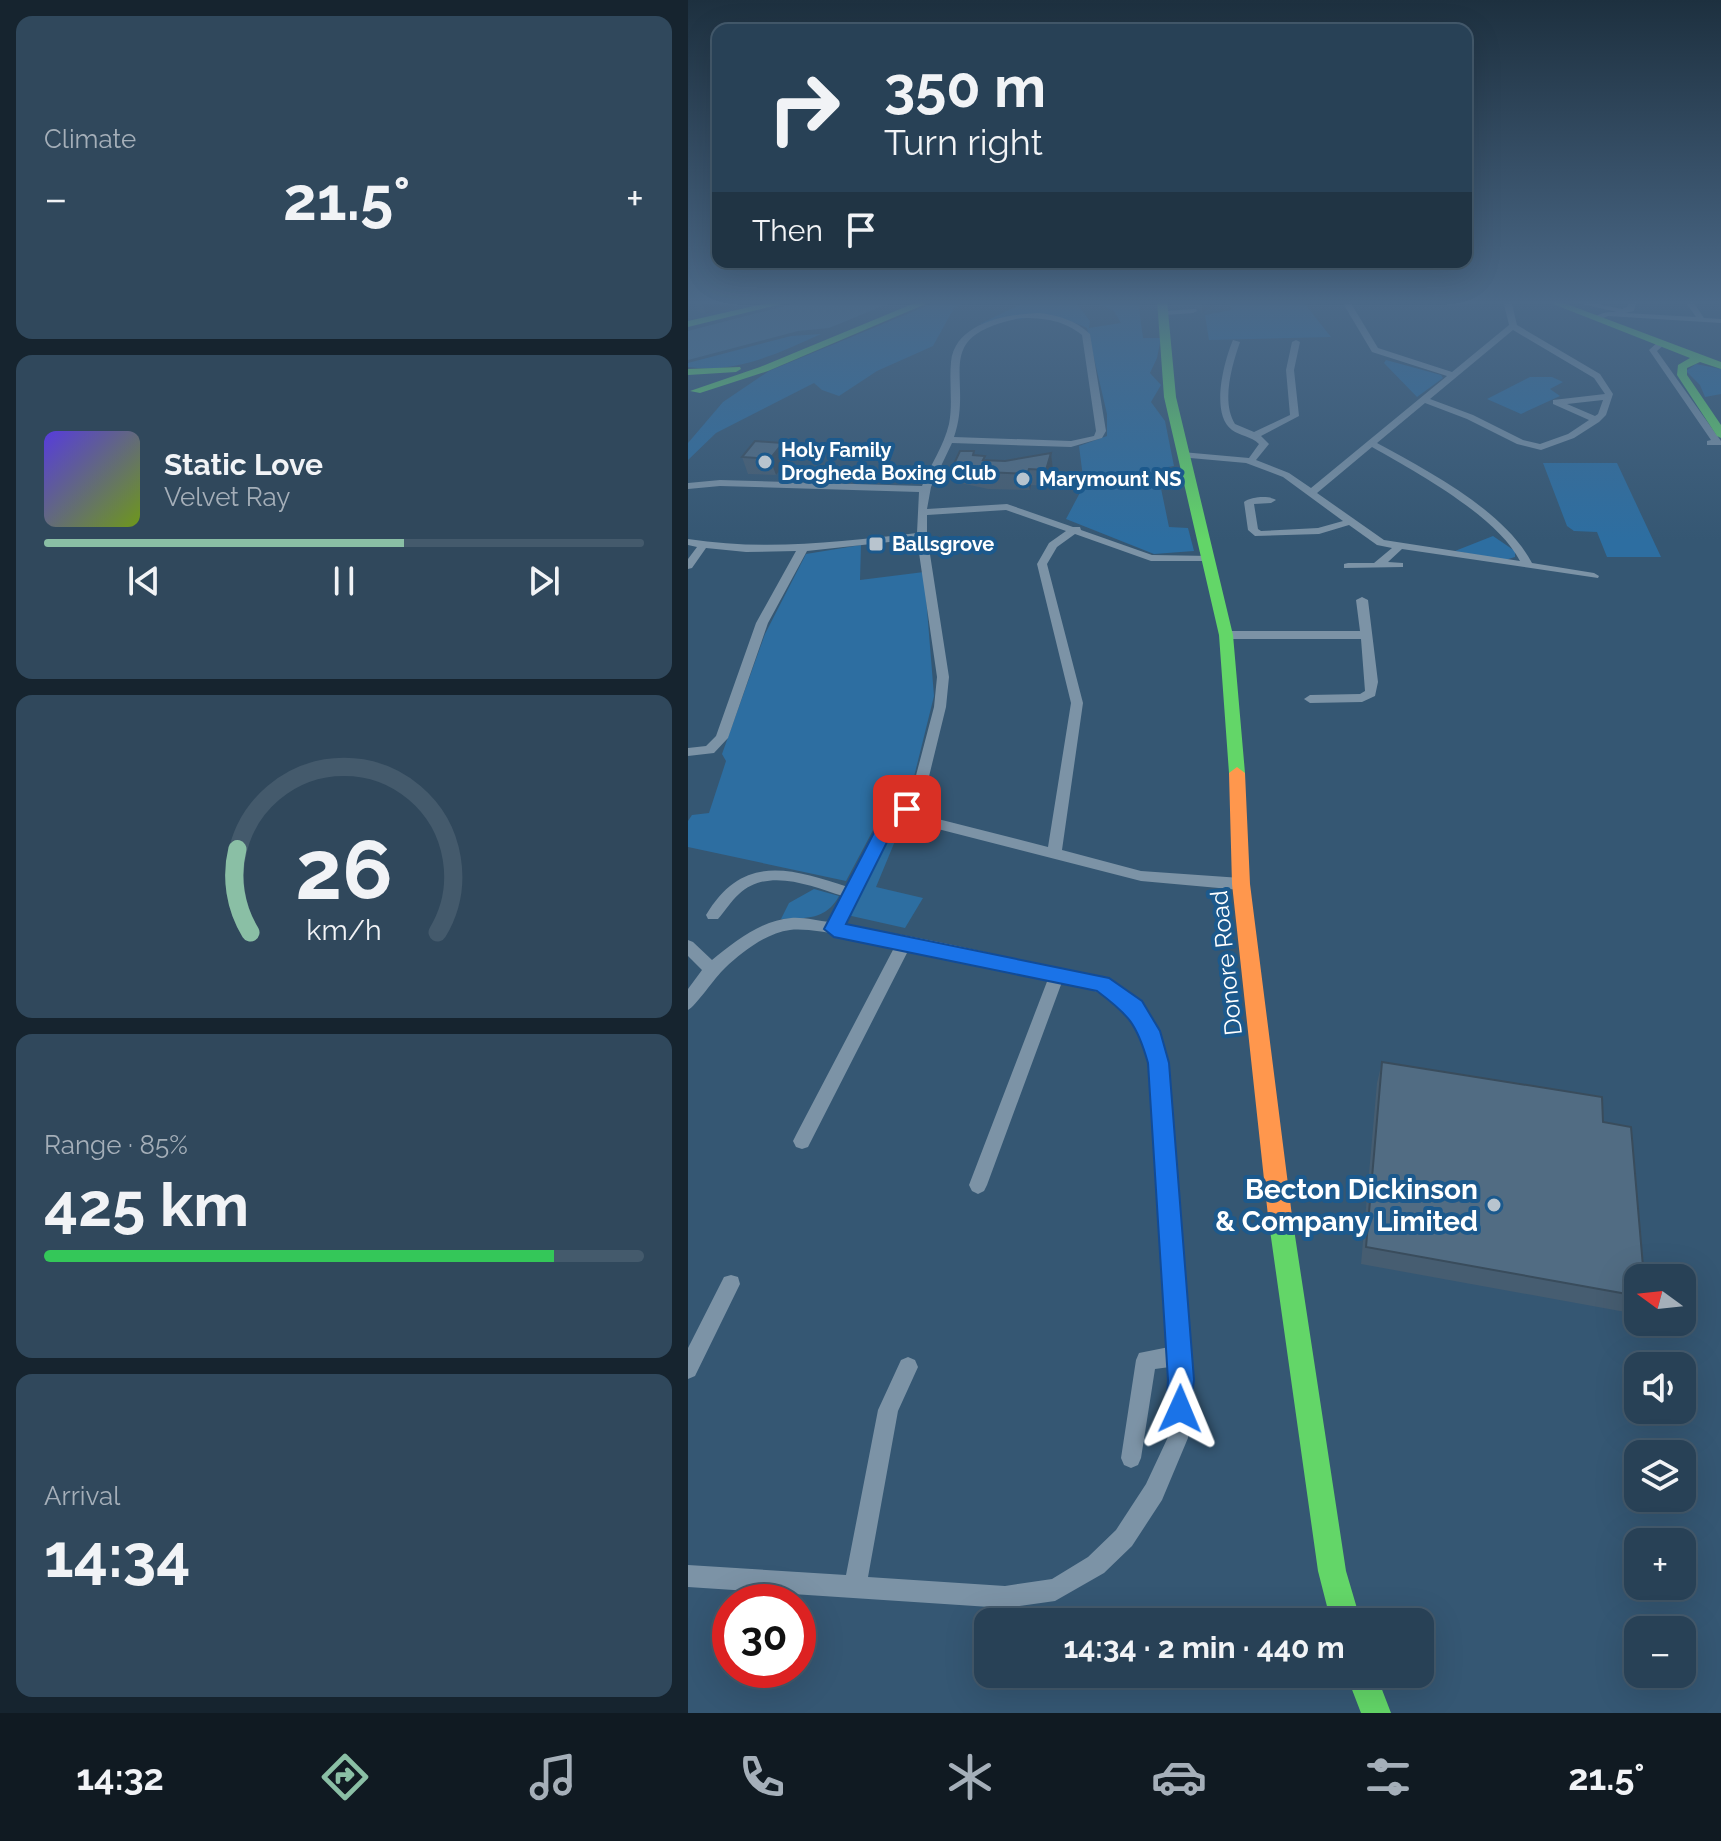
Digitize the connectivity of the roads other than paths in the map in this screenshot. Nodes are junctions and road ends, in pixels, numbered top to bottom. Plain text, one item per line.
1 (958, 380) edge
2 (1093, 380) edge
3 (1169, 380) edge
4 (1226, 380) edge
5 (1291, 380) edge
6 (1449, 380) edge
7 (1599, 380) edge
8 (1677, 380) edge
9 (1684, 380) edge
10 (1688, 394) junction
11 (1609, 397) junction
12 (1426, 400) junction
13 (1596, 420) junction
14 (1256, 435) junction
15 (1716, 438) edge
16 (951, 440) junction
17 (1373, 444) junction
18 (1182, 455) junction
19 (1251, 461) junction
20 (688, 486) edge
21 (925, 489) junction
22 (1313, 491) junction
23 (1271, 500) dead end
24 (922, 512) junction
25 (1349, 522) junction
26 (1076, 529) junction
27 (922, 535) junction
28 (688, 542) edge
29 (703, 545) junction
30 (803, 548) junction
31 (1398, 548) junction
32 (1207, 558) junction
33 (1399, 565) dead end
34 (688, 566) edge
35 (1348, 566) dead end
36 (1377, 566) junction
37 (1528, 566) junction
38 (1594, 576) dead end
39 (1362, 600) dead end
40 (1226, 635) junction
41 (1366, 635) junction
42 (1310, 699) dead end
43 (688, 752) edge
44 (915, 805) junction
45 (1054, 855) junction
46 (1241, 884) junction
47 (851, 893) junction
48 (713, 915) dead end
49 (834, 929) junction
50 (904, 944) junction
51 (688, 946) edge
52 (710, 968) junction
53 (1057, 974) junction
54 (688, 1003) edge
55 (802, 1141) dead end
56 (978, 1185) dead end
57 (731, 1284) dead end
58 (1179, 1356) junction
59 (908, 1367) dead end
60 (688, 1369) edge
61 (1131, 1458) dead end
62 (688, 1576) edge
63 (855, 1587) junction
64 (1342, 1608) edge
65 (1366, 1688) edge
66 (1376, 1713) edge

1 - 16 street
2 - 16 street
3 - 18 street, Donore Road
4 - 14 street
5 - 14 street
6 - 12 street
7 - 11 street
8 - 10 street
9 - 10 street
10 - 15 street
11 - 13 street
11 - 13 street
12 - 13 street
12 - 17 street
14 - 19 street
16 - 21 street
17 - 22 street
17 - 37 street
18 - 19 street
18 - 32 street, Donore Road
19 - 22 street
20 - 21 street
21 - 24 street
22 - 25 street
23 - 25 street
24 - 26 street
24 - 27 street
25 - 31 street
26 - 32 street
26 - 45 street
27 - 30 street
27 - 44 street
28 - 29 street
29 - 30 street
29 - 34 street
30 - 43 street
31 - 36 street
31 - 37 street
32 - 40 street, Donore Road
33 - 36 street
35 - 36 street
37 - 38 street
39 - 41 street
40 - 41 street
40 - 46 street, Donore Road
41 - 42 street
44 - 45 street
44 - 47 street
45 - 46 street
46 - 64 street, Donore Road
47 - 48 street
47 - 49 street
49 - 50 street
49 - 52 street
50 - 53 street
50 - 55 street
51 - 52 street
52 - 54 street
53 - 56 street
53 - 58 street
57 - 60 street
58 - 61 street
58 - 63 street
59 - 63 street
62 - 63 street
65 - 66 street

